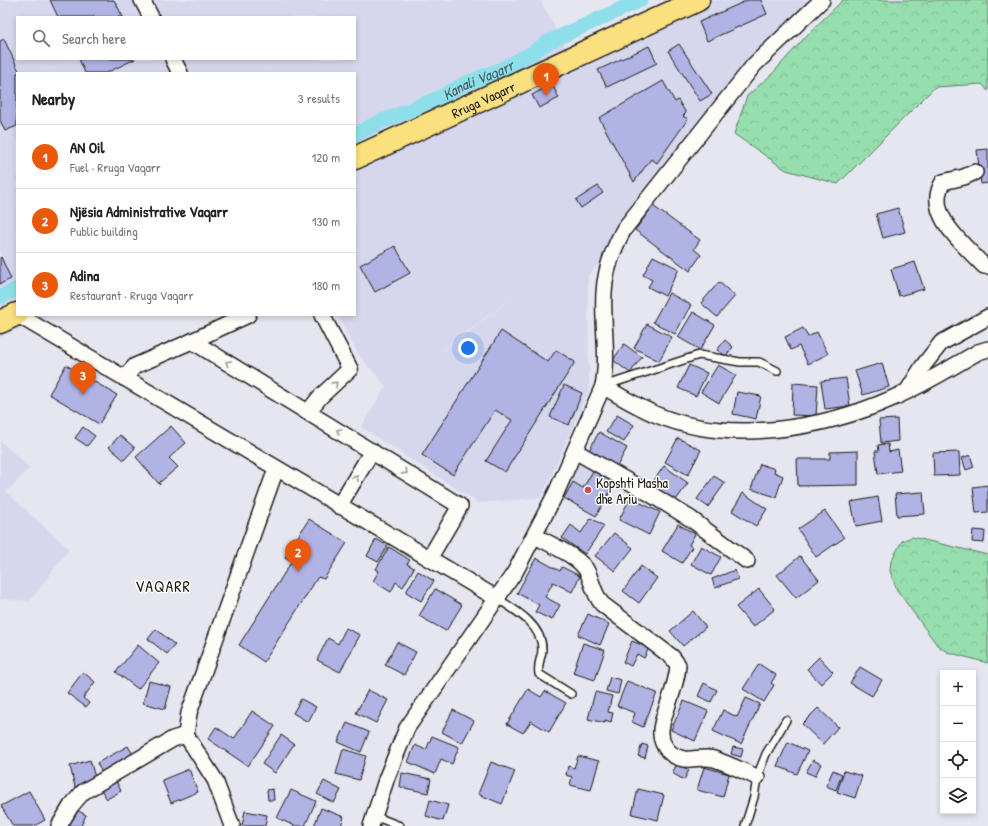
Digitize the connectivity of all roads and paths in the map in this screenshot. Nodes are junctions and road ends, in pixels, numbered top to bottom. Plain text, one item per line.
1 (142, 0) edge
2 (698, 0) edge
3 (822, 0) edge
4 (150, 16) edge
5 (174, 60) edge
6 (180, 72) edge
7 (356, 158) edge
8 (975, 172) dead end
9 (988, 266) edge
10 (14, 316) edge
11 (246, 316) edge
12 (323, 316) edge
13 (988, 317) edge
14 (192, 341) junction
15 (988, 349) edge
16 (777, 371) dead end
17 (124, 378) junction
18 (604, 386) junction
19 (908, 391) junction
20 (308, 412) junction
21 (372, 451) junction
22 (575, 452) junction
23 (276, 469) junction
24 (339, 506) junction
25 (535, 536) junction
26 (429, 559) junction
27 (747, 561) dead end
28 (498, 599) junction
29 (571, 694) dead end
30 (786, 720) dead end
31 (186, 735) junction
32 (757, 777) junction
33 (373, 821) edge
34 (59, 826) edge
35 (232, 826) edge
36 (400, 826) edge
37 (745, 826) edge

1 - 4 street
2 - 7 main road, Rruga Vaqarr
3 - 18 street
5 - 6 street
8 - 9 street
10 - 17 street
11 - 14 street
20 -> 12 street
13 - 19 street
14 - 17 street
20 -> 14 street
15 - 19 street
16 - 18 lane
17 - 23 street
18 - 19 street
18 - 22 street
21 -> 20 street
24 -> 21 street
21 -> 26 street
22 - 25 street
22 - 27 street
23 - 24 street
23 - 31 street
24 - 26 street
25 - 28 street
25 - 32 street
26 - 28 street
28 - 29 lane
28 - 33 street
30 - 32 lane
31 - 34 street
31 - 35 street
32 - 37 lane
33 - 36 lane

